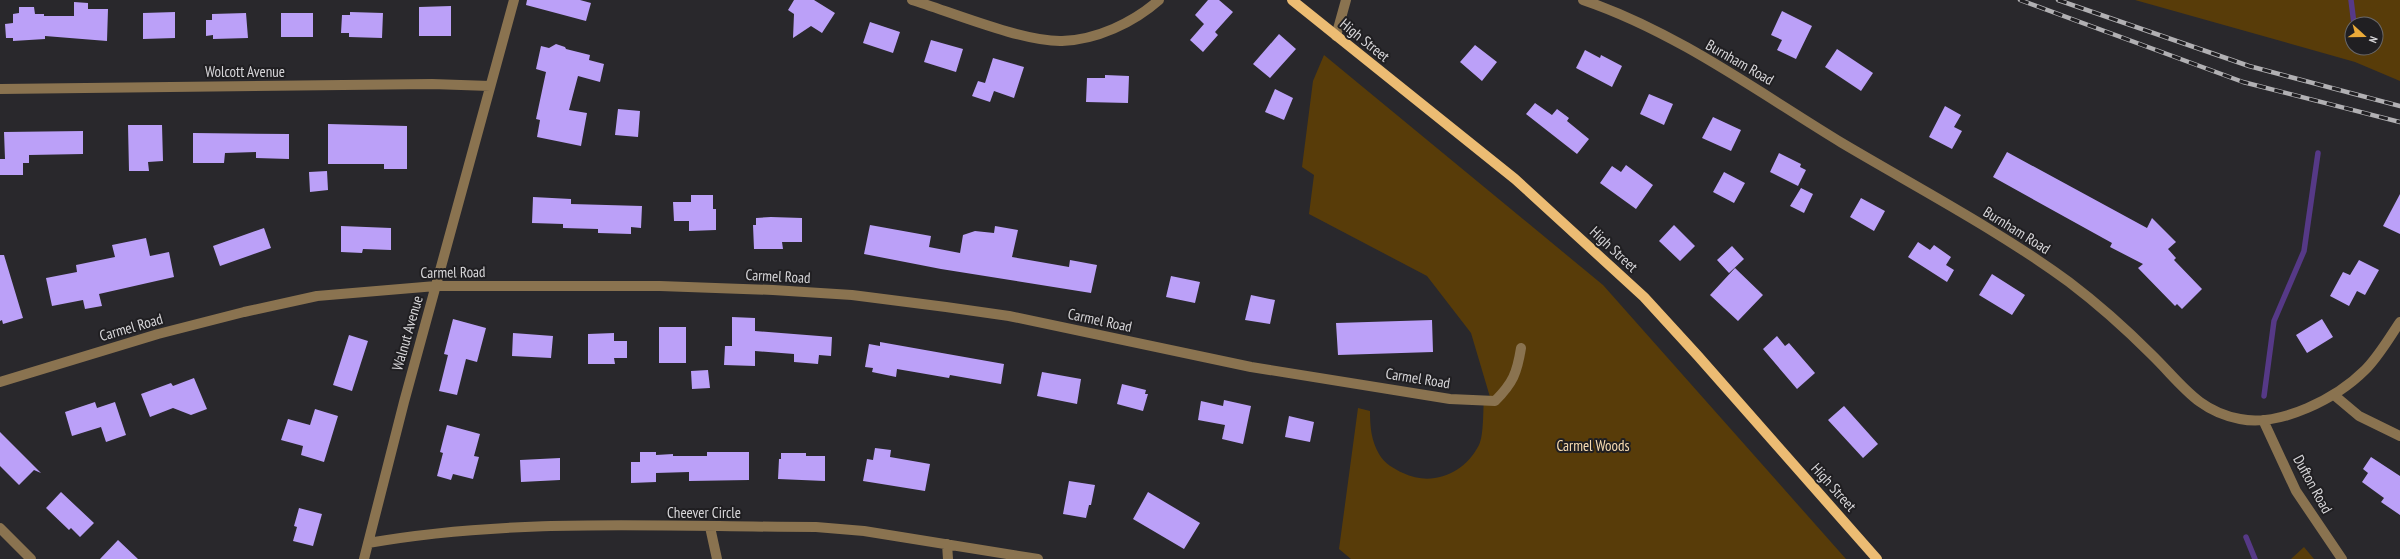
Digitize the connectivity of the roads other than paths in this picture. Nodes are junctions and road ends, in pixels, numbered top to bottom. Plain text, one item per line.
1 (514, 0) edge
2 (912, 0) edge
3 (1159, 0) edge
4 (1292, 0) edge
5 (1346, 0) edge
6 (1583, 0) edge
7 (1336, 36) junction
8 (490, 86) junction
9 (0, 89) edge
10 (436, 286) junction
11 (2400, 322) edge
12 (1521, 348) dead end
13 (0, 382) edge
14 (2334, 395) junction
15 (2263, 420) junction
16 (2400, 436) edge
17 (710, 527) junction
18 (0, 528) edge
19 (368, 543) junction
20 (948, 544) junction
21 (31, 559) edge
22 (364, 559) edge
23 (717, 559) edge
24 (948, 559) edge
25 (1038, 559) edge
26 (1877, 559) edge
27 (2342, 559) edge

1 - 8 street, Walnut Avenue
2 - 3 street
4 - 7 main road, High Street
5 - 7 street
6 - 15 street, Burnham Road
7 - 26 main road, High Street
8 - 9 street, Wolcott Avenue
8 - 10 street, Walnut Avenue
10 - 12 street, Carmel Road
10 - 13 street, Carmel Road
10 - 19 street, Walnut Avenue
11 - 14 street, Burnham Road
14 - 15 street, Burnham Road
14 - 16 street
15 - 27 street, Dufton Road
17 - 19 street, Cheever Circle
17 - 20 street, Cheever Circle
17 - 23 street
18 - 21 street
19 - 22 street, Walnut Avenue
20 - 24 street
20 - 25 street, Cheever Circle

